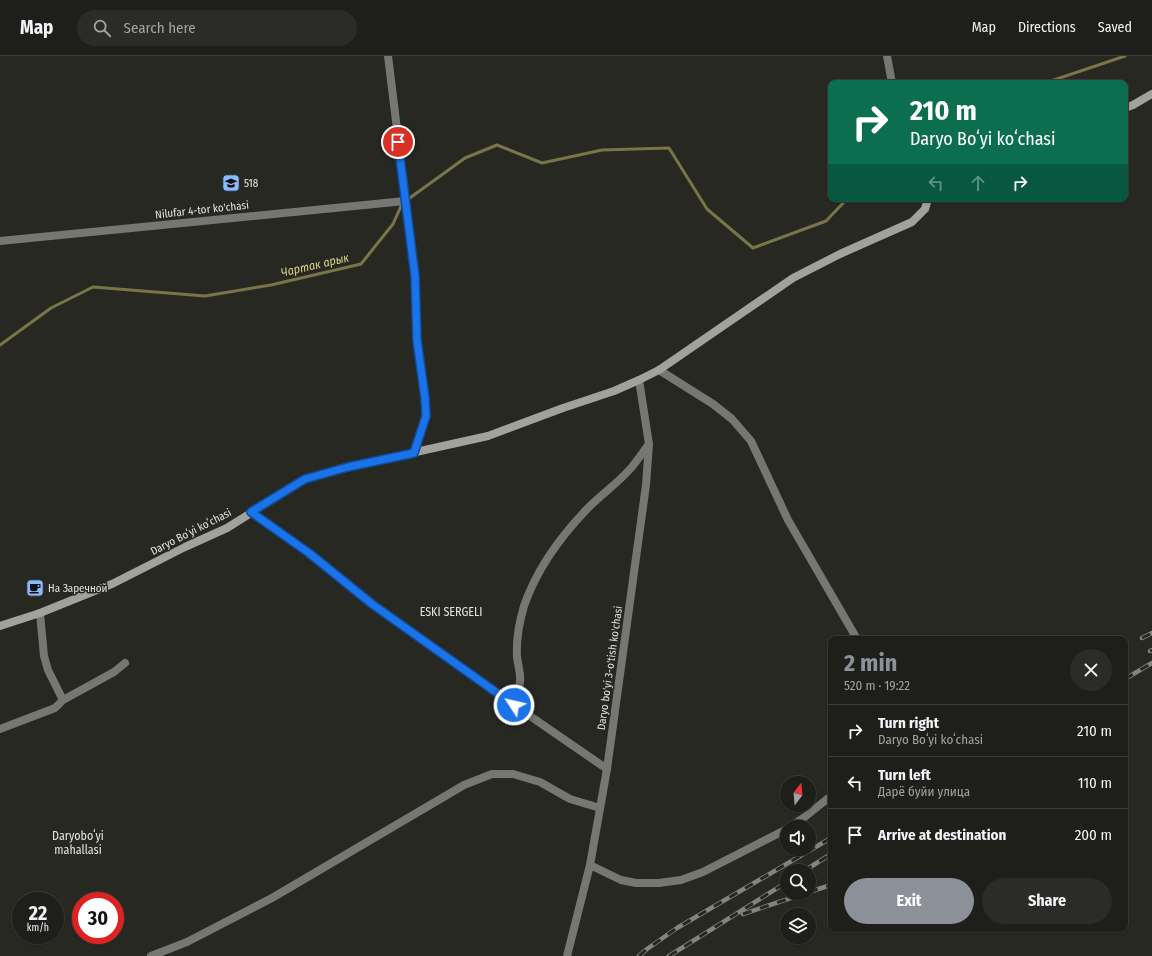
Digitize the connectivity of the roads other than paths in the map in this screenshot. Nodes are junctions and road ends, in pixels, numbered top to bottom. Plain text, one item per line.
1 (388, 56) edge
2 (887, 56) edge
3 (891, 80) edge
4 (1152, 94) edge
5 (1128, 107) edge
6 (405, 201) junction
7 (927, 202) edge
8 (930, 202) edge
9 (926, 209) junction
10 (0, 241) edge
11 (659, 370) junction
12 (639, 380) junction
13 (649, 444) junction
14 (414, 453) junction
15 (251, 512) junction
16 (40, 613) junction
17 (0, 626) edge
18 (855, 636) edge
19 (125, 663) dead end
20 (63, 700) junction
21 (514, 705) junction
22 (0, 729) edge
23 (607, 769) junction
24 (828, 798) edge
25 (600, 808) junction
26 (800, 820) edge
27 (780, 833) edge
28 (590, 865) junction
29 (151, 956) edge
30 (567, 956) edge

1 - 6 street
2 - 3 street
4 - 5 street
6 - 10 street, Nilufar 4-tor ko'chasi
6 - 14 street
7 - 9 street
8 - 9 street, Daryo Boʻyi koʻchasi
9 - 11 street, Daryo Boʻyi koʻchasi
11 - 12 street, Daryo Boʻyi koʻchasi
11 - 18 street
12 - 13 street, Daryo bo'yi 3-o'tish ko'chasi
12 - 14 street, Daryo Boʻyi koʻchasi
13 - 21 street
13 - 23 street, Daryo bo'yi 3-o'tish ko'chasi
14 - 15 street, Daryo Boʻyi koʻchasi
15 - 16 street, Daryo Boʻyi koʻchasi
15 - 21 street
16 - 17 street, Daryo Boʻyi koʻchasi
16 - 20 street
19 - 20 street
20 - 22 street
21 - 23 street
23 - 25 street, Daryo bo'yi 3-o'tish ko'chasi
24 - 26 street
25 - 28 street, Daryo bo'yi 3-o'tish ko'chasi
25 - 29 street
27 - 28 street
28 - 30 street, Daryo bo'yi 3-o'tish ko'chasi

